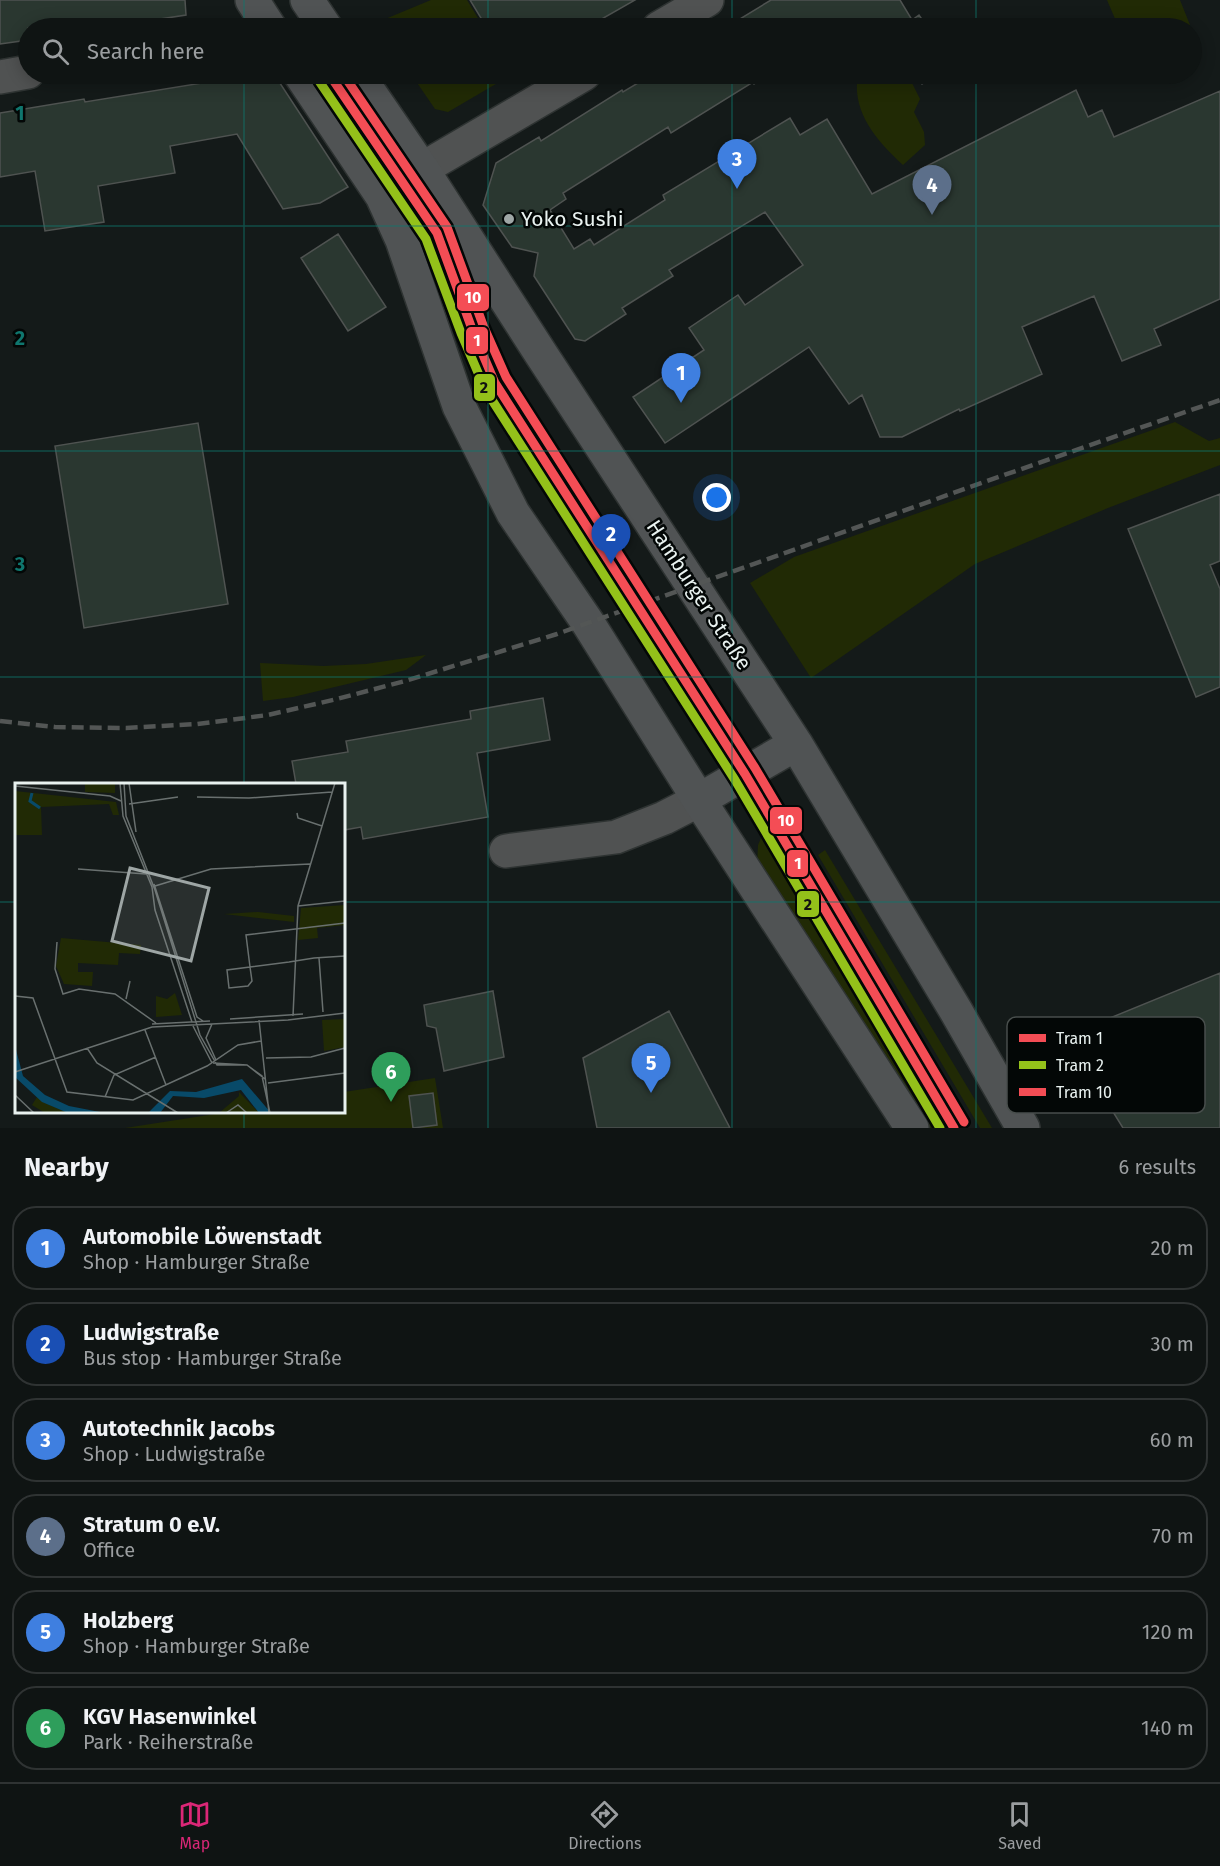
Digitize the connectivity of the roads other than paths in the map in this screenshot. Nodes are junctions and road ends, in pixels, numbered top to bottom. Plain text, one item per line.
1 (252, 0) edge
2 (307, 0) edge
3 (707, 0) edge
4 (264, 18) edge
5 (319, 18) edge
6 (676, 18) edge
7 (18, 74) edge
8 (0, 77) edge
9 (307, 84) edge
10 (364, 84) edge
11 (567, 84) edge
12 (422, 169) junction
13 (796, 744) junction
14 (699, 800) junction
15 (506, 851) dead end
16 (1007, 1100) edge
17 (1015, 1113) edge
18 (912, 1128) edge
19 (1023, 1128) edge

1 - 4 main road
2 - 5 main road
3 - 6 street
7 - 8 street
9 - 14 main road
10 - 12 main road, Hamburger Straße
11 - 12 street
12 - 13 main road, Hamburger Straße
13 - 14 main road
13 - 16 main road, Hamburger Straße
14 - 15 street
14 - 18 main road
17 - 19 main road, Hamburger Straße

